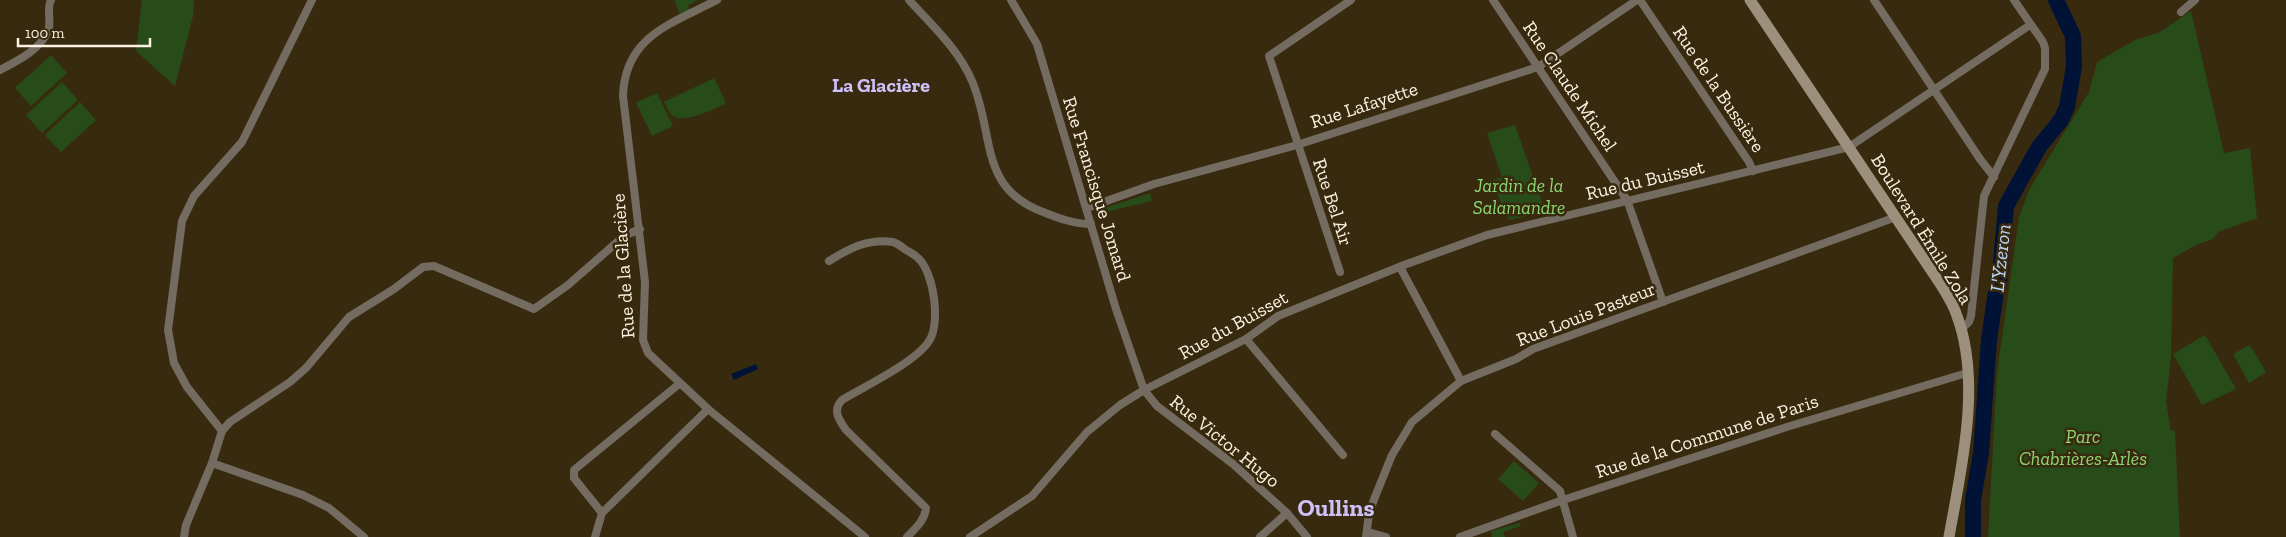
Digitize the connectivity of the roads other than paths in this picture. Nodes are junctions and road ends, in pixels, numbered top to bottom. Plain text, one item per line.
1 (51, 0) edge
2 (312, 0) edge
3 (717, 0) edge
4 (909, 0) edge
5 (1011, 0) edge
6 (1493, 0) edge
7 (1638, 0) edge
8 (1750, 0) edge
9 (1874, 0) edge
10 (2014, 0) edge
11 (2195, 0) edge
12 (1347, 1) edge
13 (2181, 12) dead end
14 (2030, 25) junction
15 (1538, 67) junction
16 (0, 70) edge
17 (1933, 89) junction
18 (1297, 145) junction
19 (1849, 147) junction
20 (1753, 170) junction
21 (1994, 176) junction
22 (1627, 200) junction
23 (1086, 208) junction
24 (1896, 218) junction
25 (1091, 224) junction
26 (640, 229) junction
27 (829, 261) dead end
28 (1400, 267) junction
29 (1340, 272) dead end
30 (1663, 302) junction
31 (1961, 329) junction
32 (1246, 338) junction
33 (1967, 373) junction
34 (1461, 381) junction
35 (679, 384) junction
36 (1144, 390) junction
37 (708, 409) junction
38 (222, 431) junction
39 (1495, 434) dead end
40 (1343, 455) dead end
41 (212, 463) junction
42 (1563, 500) junction
43 (602, 513) junction
44 (1287, 513) junction
45 (1367, 534) edge
46 (184, 537) edge
47 (364, 537) edge
48 (595, 537) edge
49 (865, 537) edge
50 (907, 537) edge
51 (970, 537) edge
52 (1260, 537) edge
53 (1307, 537) edge
54 (1386, 537) edge
55 (1460, 537) edge
56 (1573, 537) edge
57 (1949, 537) edge

1 - 16 street
2 - 38 street
3 - 26 street, Rue de la Glacière
4 - 25 street
5 - 23 street, Rue Francisque Jomard
6 - 15 street, Rue Claude Michel
7 - 15 street, Rue Lafayette
7 - 20 street, Rue de la Bussière
8 - 19 main road, Boulevard Émile Zola
9 - 17 street
10 - 14 street
11 - 13 street
12 - 18 street, Rue Bel Air
14 - 17 street, Rue du Buisset
14 - 21 street
15 - 18 street, Rue Lafayette
15 - 22 street, Rue Claude Michel
17 - 19 street, Rue du Buisset
17 - 21 street
18 - 23 street, Rue Lafayette
18 - 29 street, Rue Bel Air
19 - 20 street, Rue du Buisset
19 - 24 main road, Boulevard Émile Zola
20 - 22 street, Rue du Buisset
21 - 31 street
22 - 28 street, Rue du Buisset
22 - 30 street, Rue Claude Michel
23 - 25 street, Rue Francisque Jomard
24 - 30 street, Rue Louis Pasteur
24 - 31 main road, Boulevard Émile Zola
25 - 36 street, Rue Francisque Jomard
26 - 35 street, Rue de la Glacière
26 - 38 street
27 - 50 street
28 - 32 street, Rue du Buisset
28 - 34 street
30 - 34 street, Rue Louis Pasteur
31 - 33 main road, Boulevard Émile Zola
32 - 36 street, Rue du Buisset
32 - 40 street
33 - 42 street, Rue de la Commune de Paris
33 - 57 main road, Boulevard Émile Zola
34 - 45 street, Rue Louis Pasteur
35 - 37 street, Rue de la Glacière
35 - 43 street
36 - 44 street, Rue Victor Hugo
36 - 51 street, Rue du Buisset
37 - 43 street
37 - 49 street, Rue de la Glacière
38 - 41 street
39 - 42 street
41 - 46 street
41 - 47 street
42 - 55 street, Rue de la Commune de Paris
42 - 56 street
43 - 48 street
44 - 52 street
44 - 53 street, Rue Victor Hugo
45 - 54 street

